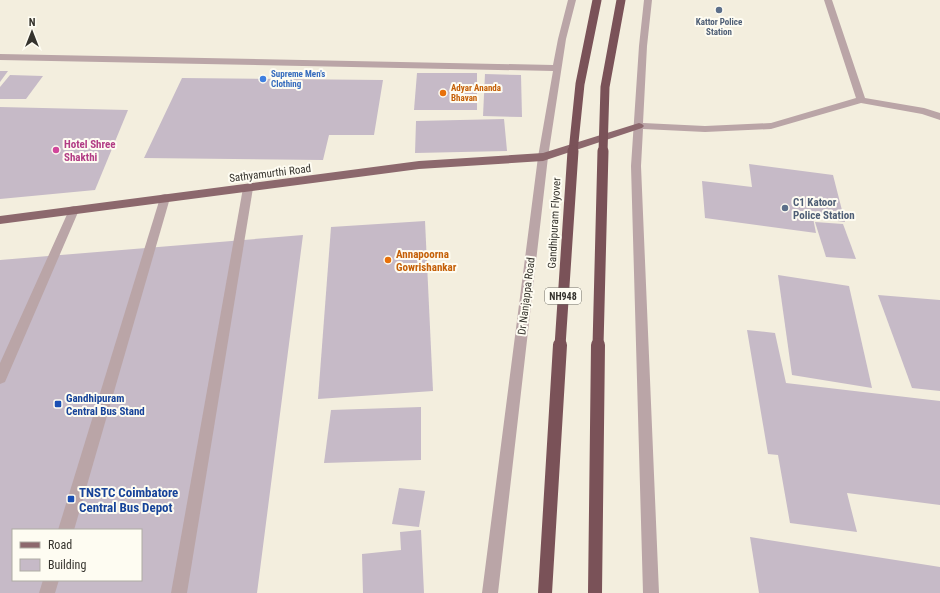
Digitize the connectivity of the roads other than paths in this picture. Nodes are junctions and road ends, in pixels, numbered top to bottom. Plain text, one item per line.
1 (572, 0) edge
2 (597, 0) edge
3 (621, 0) edge
4 (648, 0) edge
5 (828, 0) edge
6 (0, 57) edge
7 (558, 68) junction
8 (861, 100) junction
9 (940, 117) edge
10 (639, 126) junction
11 (543, 157) junction
12 (248, 188) junction
13 (165, 198) junction
14 (74, 210) junction
15 (0, 220) edge
16 (0, 378) edge
17 (66, 529) edge
18 (51, 581) edge
19 (47, 593) edge
20 (179, 593) edge
21 (490, 593) edge
22 (545, 593) edge
23 (595, 593) edge
24 (651, 593) edge

1 - 7 street, Dr Nanjappa Road
2 - 22 highway, Gandhipuram Flyover / NH948, bridge
3 - 23 highway, bridge
4 - 10 street
5 - 8 street
6 - 7 street
7 - 11 street, Dr Nanjappa Road
8 - 9 street
8 - 10 street
10 - 11 main road, Sathyamurthi Road
10 - 24 street
11 - 12 main road, Sathyamurthi Road
11 - 21 street, Dr Nanjappa Road
12 - 13 main road, Sathyamurthi Road
12 - 20 street
13 - 14 main road, Sathyamurthi Road
13 - 17 street
14 - 15 main road, Sathyamurthi Road
14 - 16 street
18 - 19 street

